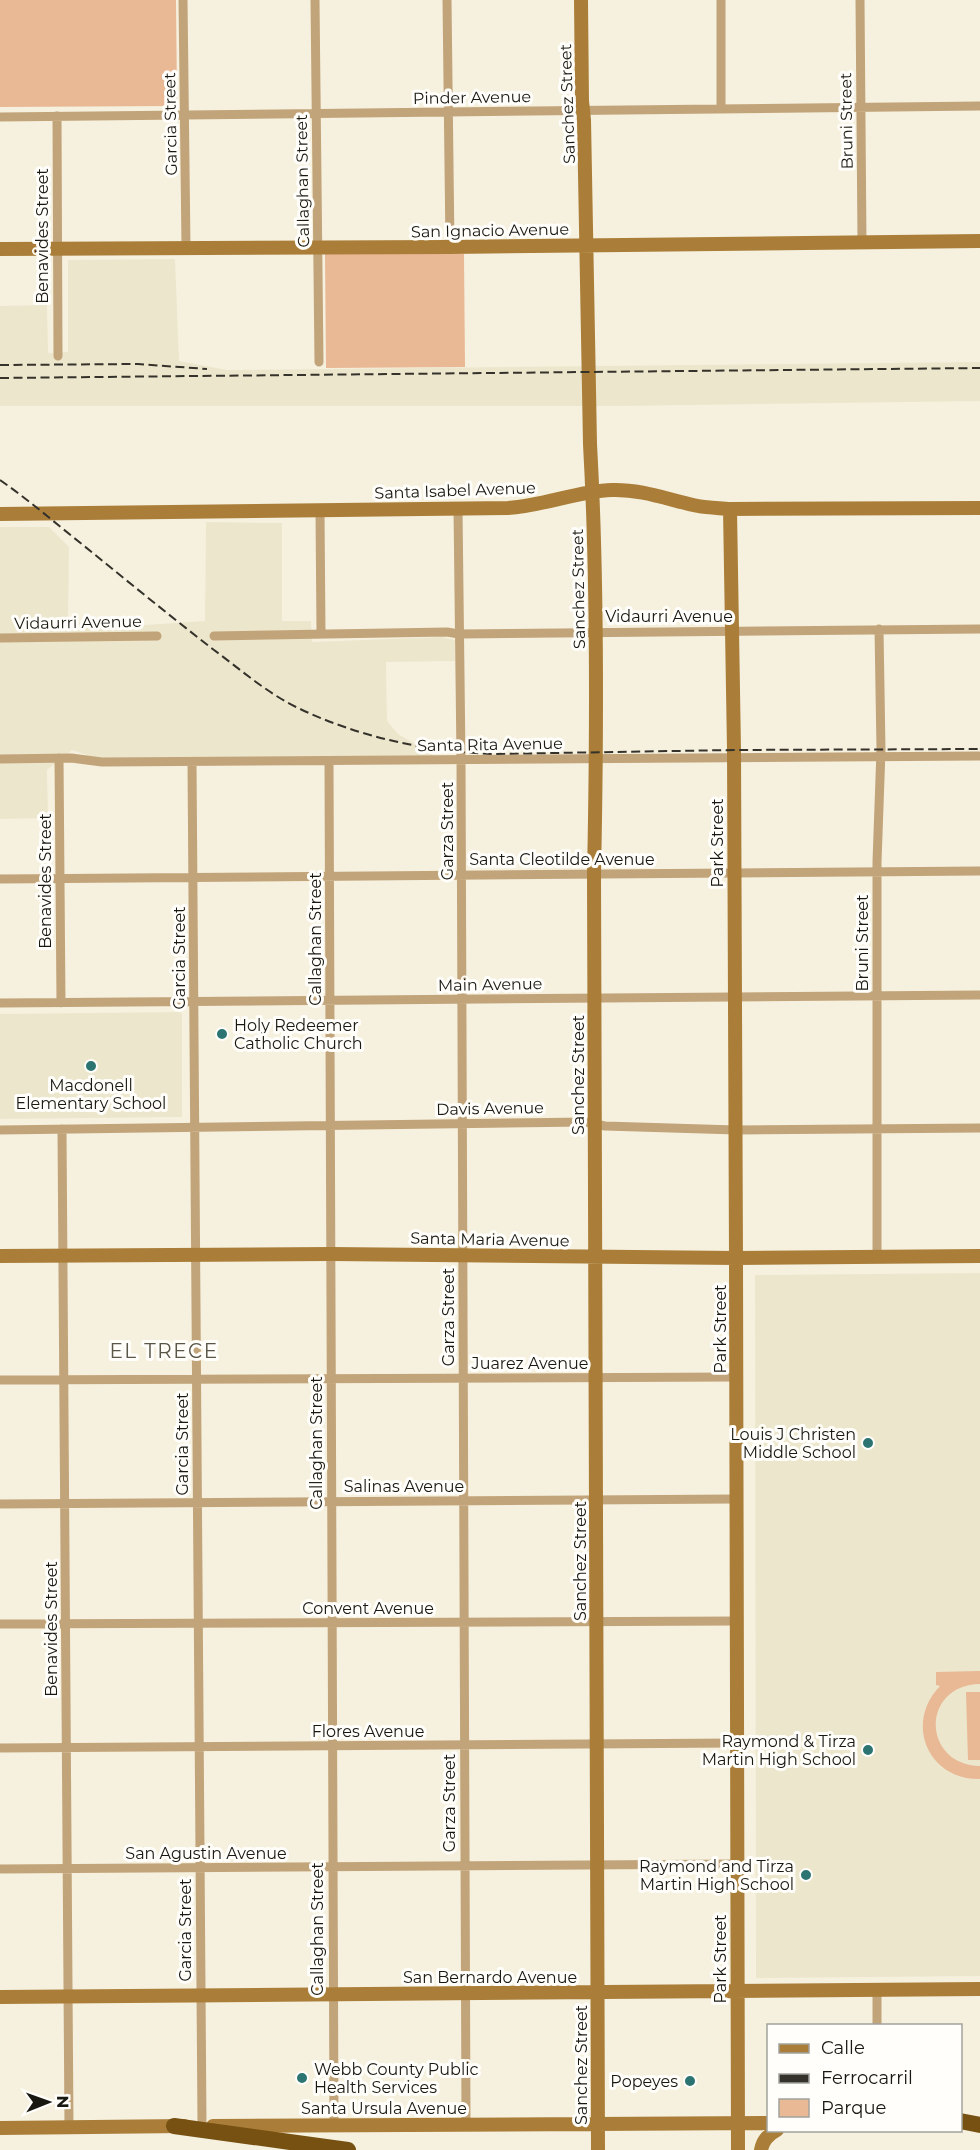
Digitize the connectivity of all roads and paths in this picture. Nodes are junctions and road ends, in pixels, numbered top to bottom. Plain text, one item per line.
1 (183, 0) edge
2 (315, 0) edge
3 (447, 0) edge
4 (581, 0) edge
5 (721, 0) edge
6 (860, 0) edge
7 (980, 106) edge
8 (861, 107) junction
9 (721, 109) junction
10 (583, 111) junction
11 (449, 112) junction
12 (316, 114) junction
13 (185, 115) junction
14 (57, 116) junction
15 (0, 117) edge
16 (980, 241) edge
17 (862, 243) junction
18 (587, 245) junction
19 (450, 247) junction
20 (186, 248) junction
21 (318, 248) junction
22 (0, 249) edge
23 (57, 249) junction
24 (58, 356) dead end
25 (319, 362) dead end
26 (593, 492) junction
27 (980, 508) edge
28 (458, 509) junction
29 (730, 509) junction
30 (320, 511) junction
31 (0, 514) edge
32 (879, 629) junction
33 (980, 629) edge
34 (731, 631) junction
35 (595, 632) junction
36 (321, 633) junction
37 (459, 634) junction
38 (157, 636) dead end
39 (214, 636) dead end
40 (0, 638) edge
41 (881, 756) junction
42 (980, 756) edge
43 (59, 758) junction
44 (596, 758) junction
45 (733, 758) junction
46 (0, 759) edge
47 (461, 759) junction
48 (329, 761) junction
49 (192, 762) junction
50 (980, 871) edge
51 (877, 872) junction
52 (734, 873) junction
53 (594, 874) junction
54 (462, 875) junction
55 (329, 876) junction
56 (193, 877) junction
57 (0, 879) edge
58 (60, 879) junction
59 (980, 994) edge
60 (877, 995) junction
61 (735, 996) junction
62 (594, 998) junction
63 (462, 999) junction
64 (330, 1000) junction
65 (194, 1001) junction
66 (0, 1003) edge
67 (61, 1003) junction
68 (462, 1124) junction
69 (595, 1124) junction
70 (330, 1126) junction
71 (195, 1128) junction
72 (980, 1128) edge
73 (877, 1129) junction
74 (0, 1130) edge
75 (62, 1130) junction
76 (736, 1130) junction
77 (195, 1254) junction
78 (331, 1254) junction
79 (0, 1256) edge
80 (63, 1256) junction
81 (462, 1256) junction
82 (980, 1256) edge
83 (595, 1257) junction
84 (877, 1257) junction
85 (736, 1258) junction
86 (736, 1377) junction
87 (463, 1378) junction
88 (596, 1378) junction
89 (196, 1379) junction
90 (331, 1379) junction
91 (0, 1380) edge
92 (64, 1380) junction
93 (736, 1499) junction
94 (596, 1500) junction
95 (463, 1501) junction
96 (197, 1502) junction
97 (332, 1502) junction
98 (65, 1503) junction
99 (0, 1504) edge
100 (737, 1621) junction
101 (464, 1622) junction
102 (596, 1622) junction
103 (332, 1623) junction
104 (0, 1624) edge
105 (66, 1624) junction
106 (198, 1624) junction
107 (736, 1743) junction
108 (597, 1744) junction
109 (464, 1745) junction
110 (332, 1746) junction
111 (199, 1747) junction
112 (0, 1748) edge
113 (66, 1748) junction
114 (737, 1864) junction
115 (597, 1865) junction
116 (464, 1866) junction
117 (332, 1867) junction
118 (200, 1868) junction
119 (0, 1869) edge
120 (67, 1869) junction
121 (980, 1989) edge
122 (877, 1990) junction
123 (737, 1992) junction
124 (597, 1993) junction
125 (465, 1994) junction
126 (200, 1995) junction
127 (332, 1995) junction
128 (68, 1996) junction
129 (0, 1997) edge
130 (877, 2024) edge
131 (980, 2118) edge
132 (962, 2120) edge
133 (962, 2120) edge
134 (767, 2122) edge
135 (738, 2123) junction
136 (466, 2124) junction
137 (598, 2124) junction
138 (334, 2125) junction
139 (980, 2125) edge
140 (174, 2126) junction
141 (202, 2126) junction
142 (0, 2127) edge
143 (69, 2128) junction
144 (773, 2132) edge
145 (348, 2150) edge
146 (598, 2150) edge
147 (738, 2150) edge
148 (761, 2150) edge

1 - 13 street, Garcia Street
2 - 12 street, Callaghan Street
3 - 11 street
4 - 10 main road, Sanchez Street
5 - 9 street
6 - 8 street, Bruni Street
7 - 8 street, Pinder Avenue
8 - 9 street, Pinder Avenue
8 - 17 street, Bruni Street
9 - 10 street, Pinder Avenue
10 - 11 street, Pinder Avenue
10 - 18 main road, Sanchez Street
11 - 12 street, Pinder Avenue
11 - 19 street
12 - 13 street, Pinder Avenue
12 - 21 street, Callaghan Street
13 - 14 street, Pinder Avenue
13 - 20 street, Garcia Street
14 - 15 street, Pinder Avenue
14 - 23 street, Benavides Street
16 - 17 main road, San Ignacio Avenue
17 - 18 main road, San Ignacio Avenue
18 - 19 main road, San Ignacio Avenue
18 - 26 main road, Sanchez Street
19 - 21 main road, San Ignacio Avenue
20 - 21 main road, San Ignacio Avenue
20 - 23 main road, San Ignacio Avenue
21 - 25 street, Callaghan Street
22 - 23 main road, San Ignacio Avenue
23 - 24 street, Benavides Street
26 - 28 main road, Santa Isabel Avenue
26 - 29 main road, Santa Isabel Avenue
26 - 35 main road, Sanchez Street
27 - 29 main road, Santa Isabel Avenue
28 - 30 main road, Santa Isabel Avenue
28 - 37 street, Garza Street
29 - 34 main road, Park Street
30 - 31 main road, Santa Isabel Avenue
30 - 36 street
32 - 33 street, Vidaurri Avenue
32 - 34 street, Vidaurri Avenue
32 - 41 street, Bruni Street
34 - 35 street, Vidaurri Avenue
34 - 45 main road, Park Street
35 - 37 street, Vidaurri Avenue
35 - 44 main road, Sanchez Street
36 - 37 street, Vidaurri Avenue
36 - 39 street, Vidaurri Avenue
37 - 47 street, Garza Street
38 - 40 street, Vidaurri Avenue
41 - 42 street, Santa Rita Avenue
41 - 45 street, Santa Rita Avenue
41 - 51 street, Bruni Street
43 - 46 street, Santa Rita Avenue
43 - 49 street, Santa Rita Avenue
43 - 58 street, Benavides Street
44 - 45 street, Santa Rita Avenue
44 - 47 street, Santa Rita Avenue
44 - 53 main road, Sanchez Street
45 - 52 main road, Park Street
47 - 48 street, Santa Rita Avenue
47 - 54 street, Garza Street
48 - 49 street, Santa Rita Avenue
48 - 55 street, Callaghan Street
49 - 56 street, Garcia Street
50 - 51 street, Santa Cleotilde Avenue
51 - 52 street, Santa Cleotilde Avenue
51 - 60 street, Bruni Street
52 - 53 street, Santa Cleotilde Avenue
52 - 61 main road, Park Street
53 - 54 street, Santa Cleotilde Avenue
53 - 62 main road, Sanchez Street
54 - 55 street, Santa Cleotilde Avenue
54 - 63 street, Garza Street
55 - 56 street, Santa Cleotilde Avenue
55 - 64 street, Callaghan Street
56 - 58 street, Santa Cleotilde Avenue
56 - 65 street, Garcia Street
57 - 58 street, Santa Cleotilde Avenue
58 - 67 street, Benavides Street
59 - 60 street, Main Avenue
60 - 61 street, Main Avenue
60 - 73 street, Bruni Street
61 - 62 street, Main Avenue
61 - 76 main road, Park Street
62 - 63 street, Main Avenue
62 - 69 main road, Sanchez Street
63 - 64 street, Main Avenue
63 - 68 street, Garza Street
64 - 65 street, Main Avenue
64 - 70 street, Callaghan Street
65 - 67 street, Main Avenue
65 - 71 street, Garcia Street
66 - 67 street, Main Avenue
68 - 69 street, Davis Avenue
68 - 70 street, Davis Avenue
68 - 81 street, Garza Street
69 - 76 street, Davis Avenue
69 - 83 main road, Sanchez Street
70 - 71 street, Davis Avenue
70 - 78 street, Callaghan Street
71 - 75 street, Davis Avenue
71 - 77 street, Garcia Street
72 - 73 street, Davis Avenue
73 - 76 street, Davis Avenue
73 - 84 street, Bruni Street
74 - 75 street, Davis Avenue
75 - 80 street, Benavides Street
76 - 85 main road, Park Street
77 - 78 main road, Santa Maria Avenue
77 - 80 main road, Santa Maria Avenue
77 - 89 street, Garcia Street
78 - 81 main road, Santa Maria Avenue
78 - 90 street, Callaghan Street
79 - 80 main road, Santa Maria Avenue
80 - 92 street, Benavides Street
81 - 83 main road, Santa Maria Avenue
81 - 87 street, Garza Street
82 - 84 main road, Santa Maria Avenue
83 - 85 main road, Santa Maria Avenue
83 - 88 main road, Sanchez Street
84 - 85 main road, Santa Maria Avenue
85 - 86 main road, Park Street
86 - 88 street, Juarez Avenue
86 - 93 main road, Park Street
87 - 88 street, Juarez Avenue
87 - 90 street, Juarez Avenue
87 - 95 street, Garza Street
88 - 94 main road, Sanchez Street
89 - 90 street, Juarez Avenue
89 - 92 street, Juarez Avenue
89 - 96 street, Garcia Street
90 - 97 street, Callaghan Street
91 - 92 street, Juarez Avenue
92 - 98 street, Benavides Street
93 - 94 street, Salinas Avenue
93 - 100 main road, Park Street
94 - 95 street, Salinas Avenue
94 - 102 main road, Sanchez Street
95 - 97 street, Salinas Avenue
95 - 101 street, Garza Street
96 - 97 street, Salinas Avenue
96 - 98 street, Salinas Avenue
96 - 106 street, Garcia Street
97 - 103 street, Callaghan Street
98 - 99 street, Salinas Avenue
98 - 105 street, Benavides Street
100 - 102 street, Convent Avenue
100 - 107 main road, Park Street
101 - 102 street, Convent Avenue
101 - 103 street, Convent Avenue
101 - 109 street, Garza Street
102 - 108 main road, Sanchez Street
103 - 106 street, Convent Avenue
103 - 110 street, Callaghan Street
104 - 105 street, Convent Avenue
105 - 106 street, Convent Avenue
105 - 113 street, Benavides Street
106 - 111 street, Garcia Street
107 - 108 street, Flores Avenue
107 - 114 main road, Park Street
108 - 109 street, Flores Avenue
108 - 115 main road, Sanchez Street
109 - 110 street, Flores Avenue
109 - 116 street, Garza Street
110 - 111 street, Flores Avenue
110 - 117 street, Callaghan Street
111 - 113 street, Flores Avenue
111 - 118 street, Garcia Street
112 - 113 street, Flores Avenue
113 - 120 street, Benavides Street
114 - 115 street, San Agustin Avenue
114 - 123 main road, Park Street
115 - 116 street, San Agustin Avenue
115 - 124 main road, Sanchez Street
116 - 117 street, San Agustin Avenue
116 - 125 street, Garza Street
117 - 118 street, San Agustin Avenue
117 - 127 street, Callaghan Street
118 - 120 street, San Agustin Avenue
118 - 126 street, Garcia Street
119 - 120 street, San Agustin Avenue
120 - 128 street, Benavides Street
121 - 122 main road, San Bernardo Avenue
122 - 123 main road, San Bernardo Avenue
122 - 130 street
123 - 124 main road, San Bernardo Avenue
123 - 135 main road, Park Street
124 - 125 main road, San Bernardo Avenue
124 - 137 main road, Sanchez Street
125 - 127 main road, San Bernardo Avenue
125 - 136 street, Garza Street
126 - 127 main road, San Bernardo Avenue
126 - 128 main road, San Bernardo Avenue
126 - 141 street, Garcia Street
127 - 138 street, Callaghan Street
128 - 129 main road, San Bernardo Avenue
128 - 143 street, Benavides Street
131 - 132 main road
133 - 139 highway
134 - 135 main road, Santa Ursula Avenue
135 - 137 main road, Santa Ursula Avenue
135 - 147 main road, Park Street
136 - 137 main road, Santa Ursula Avenue
136 - 138 main road, Santa Ursula Avenue
137 - 146 main road, Sanchez Street
138 - 141 main road, Santa Ursula Avenue
140 - 141 main road, Santa Ursula Avenue
140 - 143 main road, Santa Ursula Avenue
140 - 145 highway
142 - 143 main road, Santa Ursula Avenue
144 - 148 main road

